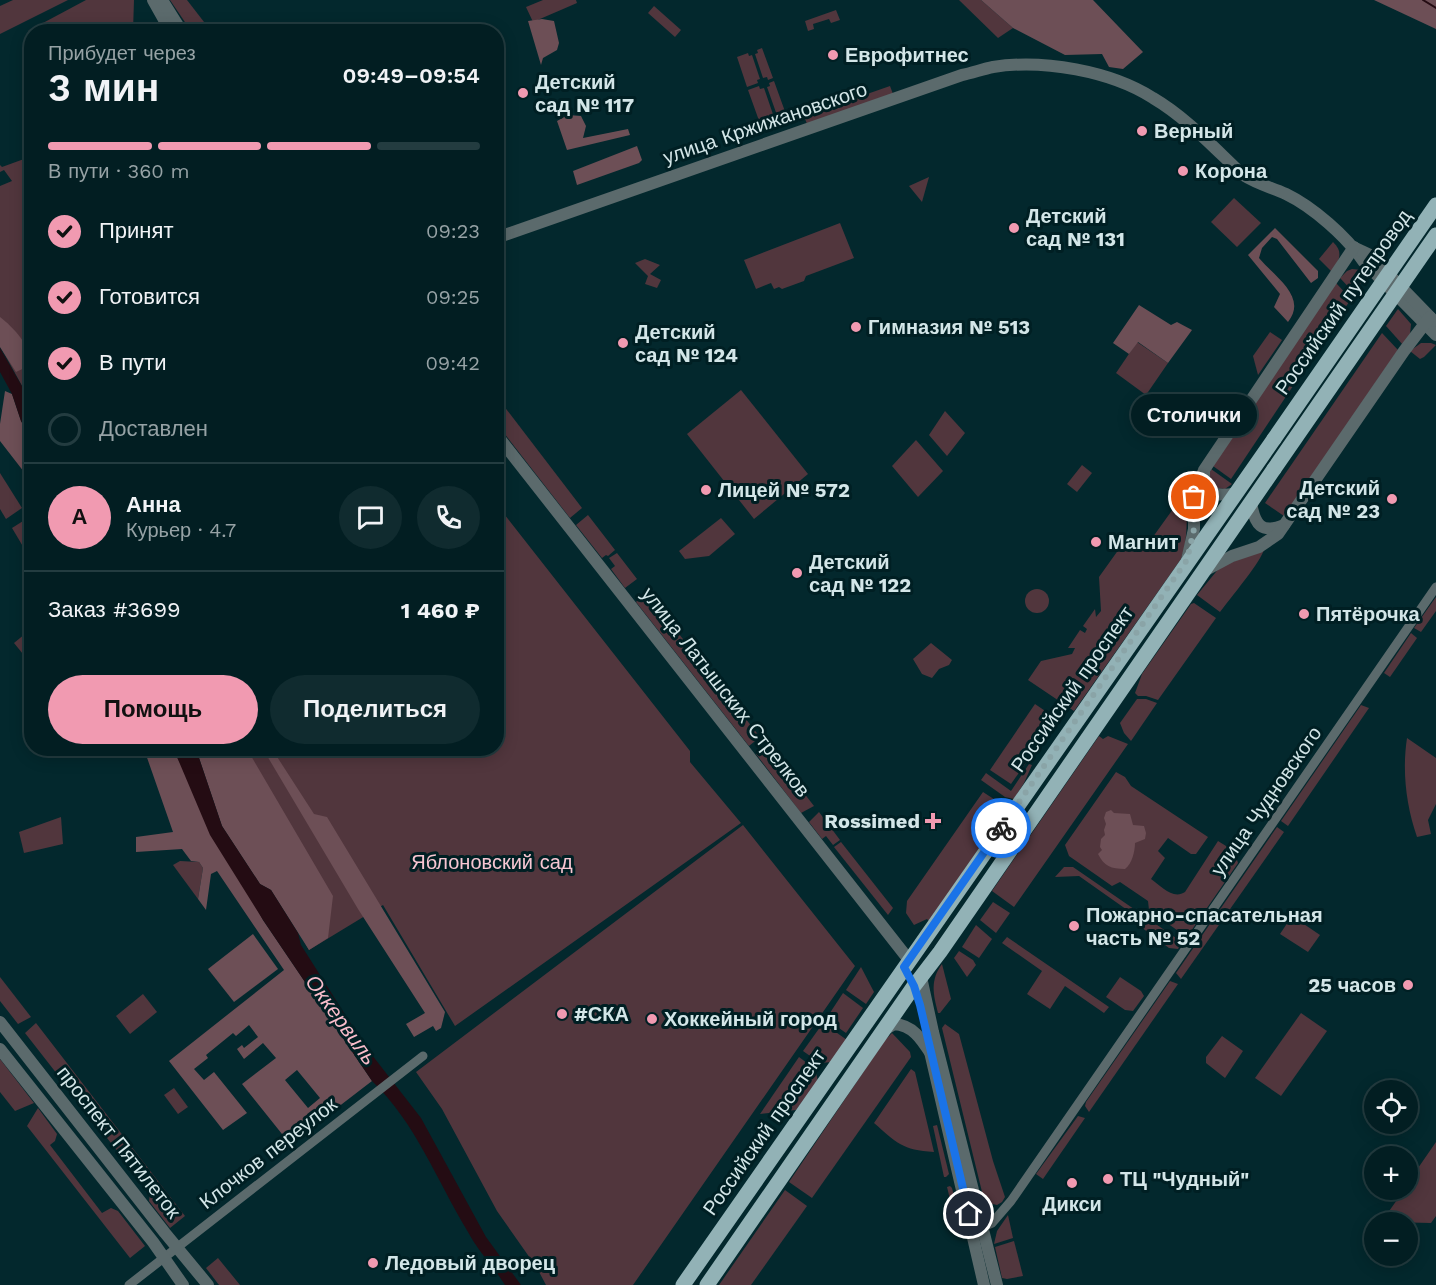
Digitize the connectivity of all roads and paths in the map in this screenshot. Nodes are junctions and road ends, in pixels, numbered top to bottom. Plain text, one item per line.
1 (153, 0) edge
2 (162, 0) edge
3 (166, 24) edge
4 (177, 24) edge
5 (1436, 205) edge
6 (504, 235) edge
7 (1436, 235) edge
8 (1354, 247) junction
9 (1430, 321) edge
10 (1436, 335) edge
11 (504, 444) edge
12 (504, 454) edge
13 (1204, 471) junction
14 (1239, 488) junction
15 (1255, 498) junction
16 (1284, 525) junction
17 (1187, 560) junction
18 (1203, 571) junction
19 (1436, 587) edge
20 (907, 963) junction
21 (918, 981) junction
22 (0, 1022) edge
23 (884, 1030) junction
24 (0, 1049) edge
25 (931, 1054) junction
26 (423, 1056) dead end
27 (978, 1229) junction
28 (177, 1247) junction
29 (164, 1258) junction
30 (129, 1285) edge
31 (183, 1285) edge
32 (208, 1285) edge
33 (683, 1285) edge
34 (707, 1285) edge
35 (984, 1285) edge
36 (997, 1285) edge

1 - 3 street
2 - 4 street
5 - 14 main road, Российский путепровод, bridge
6 - 8 street, улица Кржижановского
7 - 15 main road, Российский путепровод, bridge
8 - 9 street, улица Кржижановского
8 - 13 street, Российский проспект
9 - 10 street, улица Кржижановского
9 - 16 street, Российский проспект
11 - 20 street, улица Латышских Стрелков
12 - 20 street, улица Латышских Стрелков
13 - 14 street
13 - 17 street, Российский проспект
14 - 17 main road, Российский проспект
15 - 16 street
15 - 18 main road, Российский проспект
16 - 18 street, Российский проспект
17 - 20 main road, Российский проспект
18 - 21 main road, Российский проспект
19 - 27 street, улица Чудновского
20 - 21 main road, улица Латышских Стрелков
20 - 33 main road, Российский проспект
21 - 23 main road, Российский проспект
21 - 25 street
21 - 27 street
22 - 28 street, проспект Пятилеток
23 - 25 street
23 - 34 main road, Российский проспект
24 - 29 street, проспект Пятилеток
25 - 27 street
26 - 28 street, Клочков переулок
27 - 35 street
27 - 36 street
28 - 29 street, Клочков переулок
28 - 32 street, проспект Пятилеток
29 - 30 street, Клочков переулок
29 - 31 street, проспект Пятилеток

